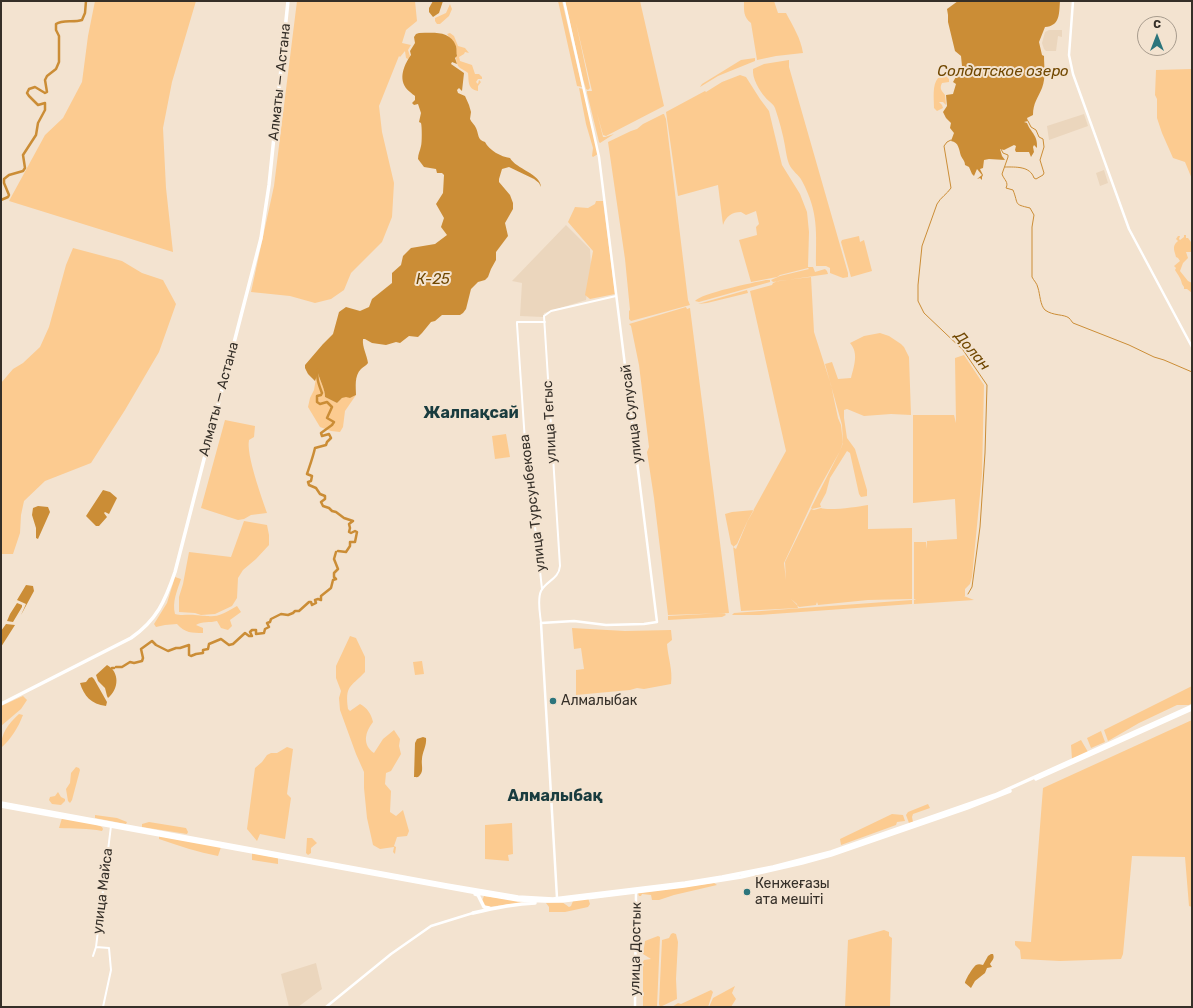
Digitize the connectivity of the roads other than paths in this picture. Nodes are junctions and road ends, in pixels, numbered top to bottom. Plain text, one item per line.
1 (288, 1) edge
2 (564, 1) edge
3 (1073, 1) edge
4 (617, 296) junction
5 (545, 322) junction
6 (1192, 347) edge
7 (542, 589) junction
8 (541, 623) junction
9 (1, 704) edge
10 (1192, 706) edge
11 (1192, 709) edge
12 (1, 803) edge
13 (1, 807) edge
14 (27, 810) junction
15 (111, 826) junction
16 (774, 868) junction
17 (468, 891) junction
18 (636, 891) junction
19 (490, 892) junction
20 (483, 894) junction
21 (557, 898) junction
22 (481, 901) junction
23 (552, 901) junction
24 (491, 908) junction
25 (473, 913) junction
26 (96, 947) junction
27 (93, 956) dead end
28 (103, 1007) edge
29 (326, 1007) edge
30 (635, 1007) edge

1 - 9 highway, Алматы — Астана
2 - 4 main road, улица Сулусай
3 - 6 main road
4 - 5 street
4 - 8 main road, улица Сулусай
5 - 7 street, улица Тегыс
5 - 7 street, улица Турсунбекова
7 - 8 street, улица Тегыс
8 - 21 main road
10 - 16 highway
11 - 16 highway
12 - 14 highway
13 - 14 highway
14 - 15 highway
14 - 19 highway
15 - 17 highway
15 - 26 street, улица Майса
16 - 18 highway
16 - 21 highway
17 - 20 highway
17 - 22 highway
18 - 23 highway
18 - 30 main road, улица Достык
19 - 20 highway
19 - 21 highway
20 - 22 highway
20 - 23 highway
22 - 24 highway
22 - 25 highway
23 - 24 highway
24 - 25 highway
25 - 29 main road
26 - 27 street, улица Майса
26 - 28 street

